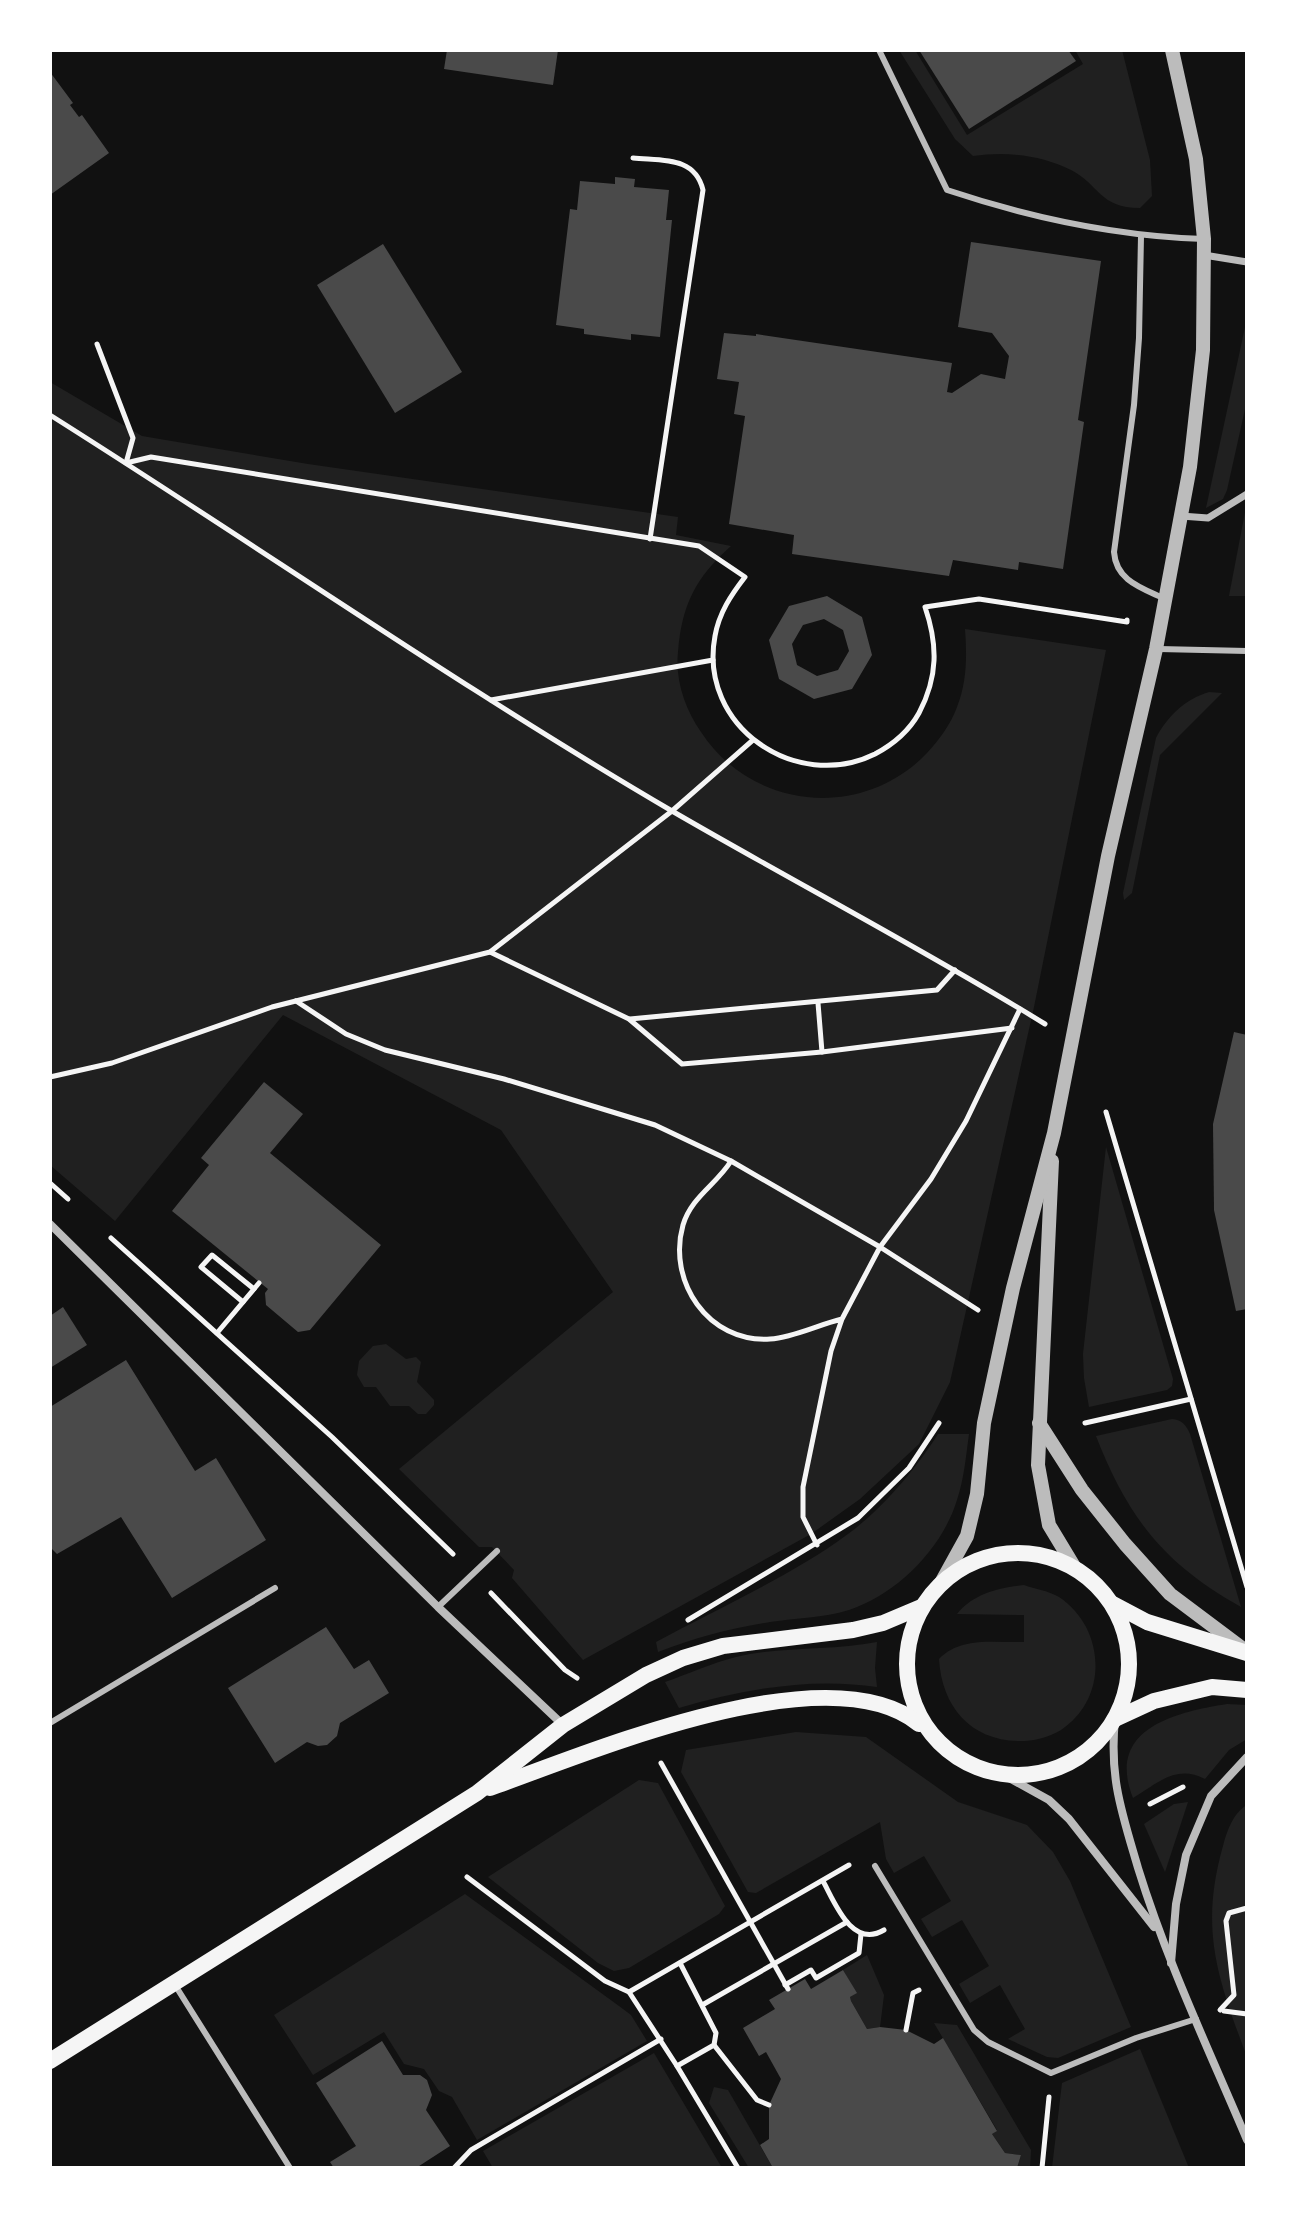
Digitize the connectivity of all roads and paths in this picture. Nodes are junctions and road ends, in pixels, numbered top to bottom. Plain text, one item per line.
1 (879, 50) edge
2 (1172, 50) edge
3 (633, 158) dead end
4 (1141, 236) junction
5 (1204, 239) junction
6 (1204, 255) junction
7 (1247, 262) edge
8 (97, 344) dead end
9 (50, 415) edge
10 (126, 463) junction
11 (1247, 494) edge
12 (1181, 516) junction
13 (650, 539) junction
14 (1165, 599) junction
15 (1092, 617) dead end
16 (1156, 649) junction
17 (1247, 651) edge
18 (713, 660) junction
19 (491, 700) junction
20 (753, 740) junction
21 (672, 811) junction
22 (490, 952) junction
23 (955, 970) junction
24 (295, 1000) junction
25 (818, 1003) junction
26 (1020, 1009) junction
27 (629, 1019) junction
28 (1048, 1026) dead end
29 (1012, 1028) junction
30 (822, 1052) junction
31 (50, 1077) edge
32 (1106, 1112) dead end
33 (1054, 1133) junction
34 (731, 1161) junction
35 (50, 1183) edge
36 (71, 1203) dead end
37 (50, 1224) edge
38 (104, 1232) dead end
39 (880, 1247) junction
40 (259, 1283) dead end
41 (254, 1289) junction
42 (243, 1302) junction
43 (979, 1311) dead end
44 (842, 1319) junction
45 (217, 1333) junction
46 (1191, 1399) junction
47 (939, 1423) dead end
48 (1039, 1423) junction
49 (1085, 1423) dead end
50 (817, 1545) junction
51 (497, 1551) dead end
52 (1075, 1568) junction
53 (471, 1573) junction
54 (941, 1583) junction
55 (1247, 1587) edge
56 (275, 1588) dead end
57 (1111, 1603) junction
58 (438, 1607) junction
59 (921, 1607) junction
60 (684, 1622) dead end
61 (1247, 1652) edge
62 (592, 1675) dead end
63 (1247, 1690) edge
64 (1115, 1719) junction
65 (50, 1723) edge
66 (563, 1725) junction
67 (925, 1729) junction
68 (657, 1755) dead end
69 (1247, 1757) edge
70 (1002, 1774) junction
71 (1188, 1786) dead end
72 (477, 1793) junction
73 (1138, 1810) dead end
74 (875, 1866) joint
75 (467, 1877) dead end
76 (823, 1881) junction
77 (1247, 1908) edge
78 (906, 1918) junction
79 (749, 1922) junction
80 (847, 1922) junction
81 (1157, 1930) junction
82 (861, 1934) junction
83 (680, 1963) junction
84 (1171, 1963) junction
85 (774, 1964) junction
86 (174, 1983) junction
87 (629, 1992) junction
88 (704, 2004) junction
89 (1247, 2014) edge
90 (909, 2015) dead end
91 (1196, 2019) junction
92 (906, 2030) dead end
93 (661, 2039) junction
94 (714, 2045) junction
95 (50, 2061) edge
96 (677, 2066) junction
97 (1051, 2073) junction
98 (769, 2105) dead end
99 (1247, 2140) edge
100 (290, 2168) edge
101 (454, 2168) edge
102 (738, 2168) edge
103 (1042, 2168) edge

1 - 4 lane
2 - 5 street
3 - 13 path
4 - 5 lane
4 - 14 lane
5 - 6 street
6 - 7 street
6 - 12 street
8 - 10 path
9 - 10 path
10 - 13 path
10 - 19 path
11 - 12 street
12 - 14 street
13 - 18 path
14 - 16 street
15 - 20 path
16 - 17 lane
16 - 33 street
18 - 19 path
18 - 20 path
19 - 21 path
20 - 21 path
21 - 22 path
21 - 23 path
22 - 24 path
22 - 27 path
23 - 25 path
23 - 26 path
24 - 31 path
24 - 34 path
25 - 27 path
25 - 30 path
26 - 28 path
26 - 29 path
27 - 30 path
29 - 30 path
29 - 39 path
32 - 46 path
33 - 48 street
33 - 54 street
34 - 39 path
34 - 44 path
35 - 36 path
37 - 58 street
38 - 45 path
39 - 43 path
39 - 44 path
40 - 41 path
41 - 42 path
41 - 42 path
42 - 45 path
44 - 50 path
45 - 53 path
46 - 49 path
46 - 55 path
47 - 50 path
48 - 52 street
48 - 61 street
50 - 60 path
51 - 53 lane
52 - 54 main road
52 - 57 main road
53 - 58 lane
53 - 62 path
54 - 59 main road
56 - 65 lane
57 - 61 main road
57 - 64 main road
58 - 66 street
59 - 66 main road
59 - 67 main road
63 - 64 main road
64 - 70 main road
64 - 81 street
66 - 72 main road
67 - 70 main road
67 - 72 main road
68 - 79 path
69 - 84 street
70 - 81 street
71 - 73 path
72 - 86 main road
74 - 76 path
74 - 78 lane
75 - 87 path
76 - 79 path
76 - 80 path
77 - 89 path
78 - 82 path
78 - 97 lane
79 - 83 path
79 - 85 path
80 - 82 path
80 - 85 path
81 - 84 street
82 - 85 path
83 - 87 path
83 - 88 path
84 - 91 street
85 - 88 path
86 - 95 main road
86 - 100 lane
87 - 93 path
88 - 94 path
90 - 92 path
91 - 97 lane
91 - 99 street
93 - 96 path
93 - 101 path
94 - 96 path
94 - 98 path
96 - 102 path
97 - 103 path

